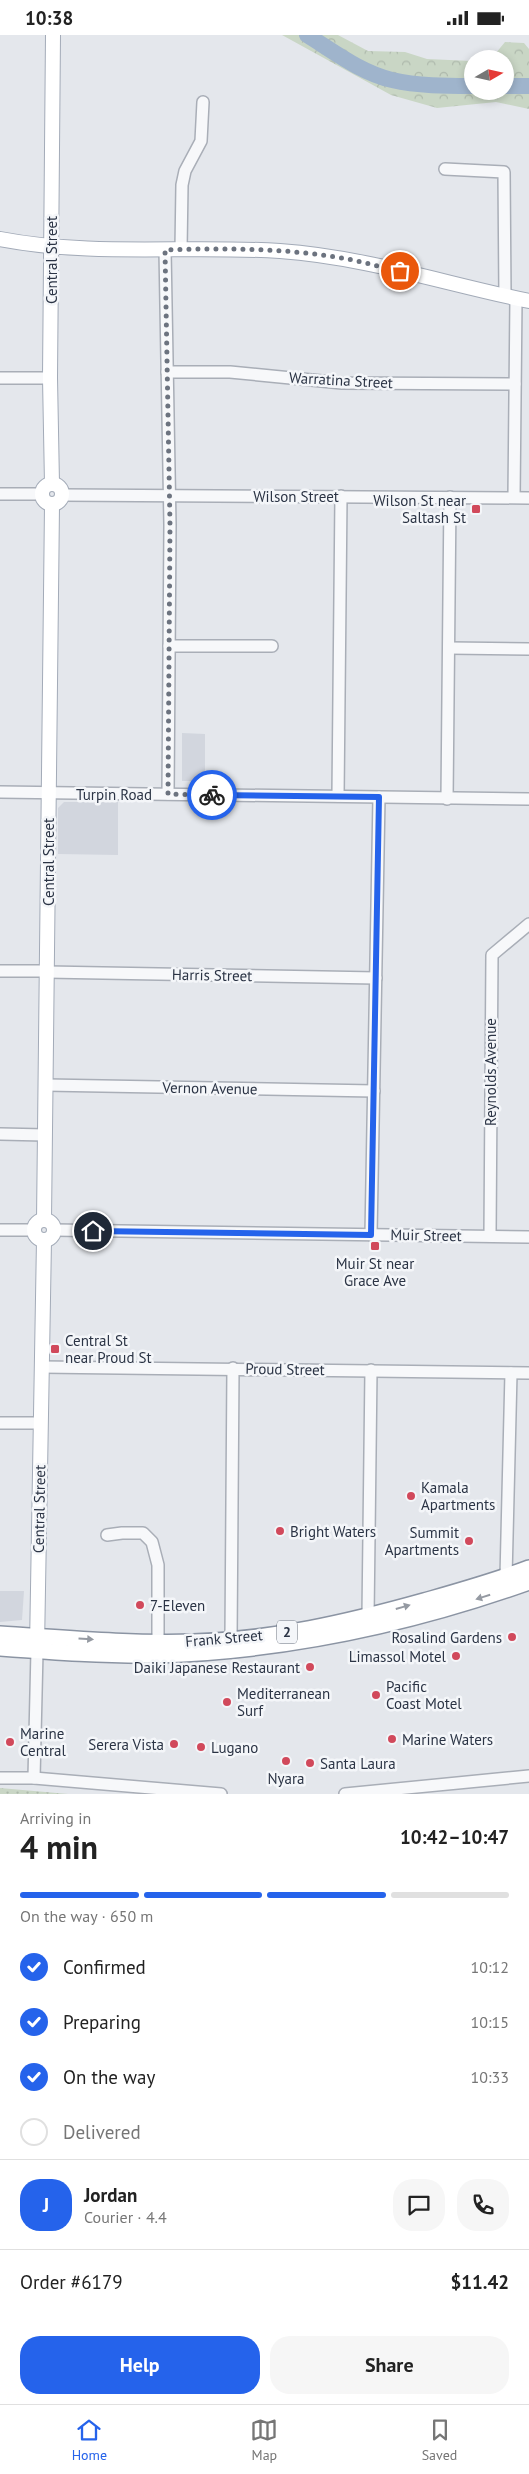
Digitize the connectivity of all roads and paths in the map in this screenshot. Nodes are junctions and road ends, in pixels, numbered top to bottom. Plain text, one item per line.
1 (53, 35) edge
2 (203, 101) dead end
3 (445, 169) dead end
4 (0, 239) edge
5 (52, 247) junction
6 (181, 249) junction
7 (165, 250) junction
8 (517, 298) edge
9 (168, 372) junction
10 (0, 378) edge
11 (50, 378) junction
12 (515, 383) junction
13 (52, 484) junction
14 (0, 494) edge
15 (42, 494) junction
16 (169, 495) junction
17 (341, 496) junction
18 (450, 497) junction
19 (514, 497) junction
20 (529, 498) edge
21 (57, 500) junction
22 (272, 645) dead end
23 (169, 646) junction
24 (449, 648) junction
25 (529, 649) edge
26 (0, 792) edge
27 (48, 792) junction
28 (168, 794) junction
29 (338, 796) junction
30 (379, 797) junction
31 (447, 799) junction
32 (529, 799) edge
33 (529, 924) edge
34 (0, 971) edge
35 (47, 971) junction
36 (376, 978) junction
37 (46, 1085) junction
38 (374, 1091) junction
39 (0, 1134) edge
40 (45, 1135) junction
41 (0, 1230) edge
42 (44, 1230) junction
43 (371, 1235) junction
44 (490, 1236) junction
45 (529, 1237) edge
46 (42, 1367) junction
47 (233, 1368) junction
48 (371, 1370) junction
49 (511, 1373) junction
50 (529, 1373) edge
51 (0, 1423) edge
52 (41, 1423) junction
53 (108, 1535) dead end
54 (529, 1568) edge
55 (506, 1577) junction
56 (529, 1582) edge
57 (368, 1617) junction
58 (0, 1634) edge
59 (232, 1639) junction
60 (38, 1643) junction
61 (158, 1643) junction
62 (0, 1648) edge
63 (529, 1776) edge
64 (0, 1778) edge
65 (34, 1778) junction
66 (221, 1794) edge
67 (345, 1794) edge

1 - 5 main road, Central Street
2 - 6 street
3 - 8 street
4 - 5 main road
5 - 7 main road
5 - 11 main road, Central Street
6 - 7 main road
6 - 8 main road
7 - 9 street
8 - 12 street
9 - 12 street, Warratina Street
9 - 16 street
10 - 11 street
11 - 13 main road, Central Street
12 - 19 street
13 - 15 main road
13 - 21 main road
14 - 15 street
15 - 21 main road
16 - 17 street, Wilson Street
16 - 21 street, Wilson Street
16 - 23 street
17 - 18 street, Wilson Street
17 - 29 street
18 - 19 street, Wilson Street
18 - 24 street
19 - 20 street, Wilson Street
21 - 27 main road, Central Street
22 - 23 street
23 - 28 street
24 - 25 street
24 - 31 street
26 - 27 street, Turpin Road
27 - 28 street, Turpin Road
27 - 35 main road, Central Street
28 - 29 street, Turpin Road
29 - 30 street, Turpin Road
30 - 31 street, Turpin Road
30 - 36 street
31 - 32 street, Turpin Road
33 - 44 street, Reynolds Avenue
34 - 35 street, Harris Street
35 - 36 street, Harris Street
35 - 37 main road, Central Street
36 - 38 street
37 - 38 street, Vernon Avenue
37 - 40 main road, Central Street
38 - 43 street
39 - 40 street
40 - 42 main road, Central Street
41 - 42 street, Muir Street
42 - 43 street, Muir Street
42 - 46 main road, Central Street
43 - 44 street, Muir Street
44 - 45 street, Muir Street
46 - 47 street, Proud Street
46 - 52 main road, Central Street
47 - 48 street, Proud Street
47 - 59 street
48 - 49 street, Proud Street
48 - 57 street
49 - 50 street, Proud Street
49 - 55 street
51 - 52 street
52 - 60 main road, Central Street
53 - 61 street
54 - 55 highway, Frank Street / 2
57 -> 55 highway, Frank Street / 2
56 -> 60 highway, Frank Street / 2
57 - 59 highway, Frank Street / 2
58 - 60 highway, Frank Street / 2
59 - 61 highway, Frank Street / 2
60 -> 61 highway, Frank Street / 2
60 - 62 highway, Frank Street / 2
60 - 65 street, Central Street
63 - 67 street
64 - 65 street
65 - 66 street

